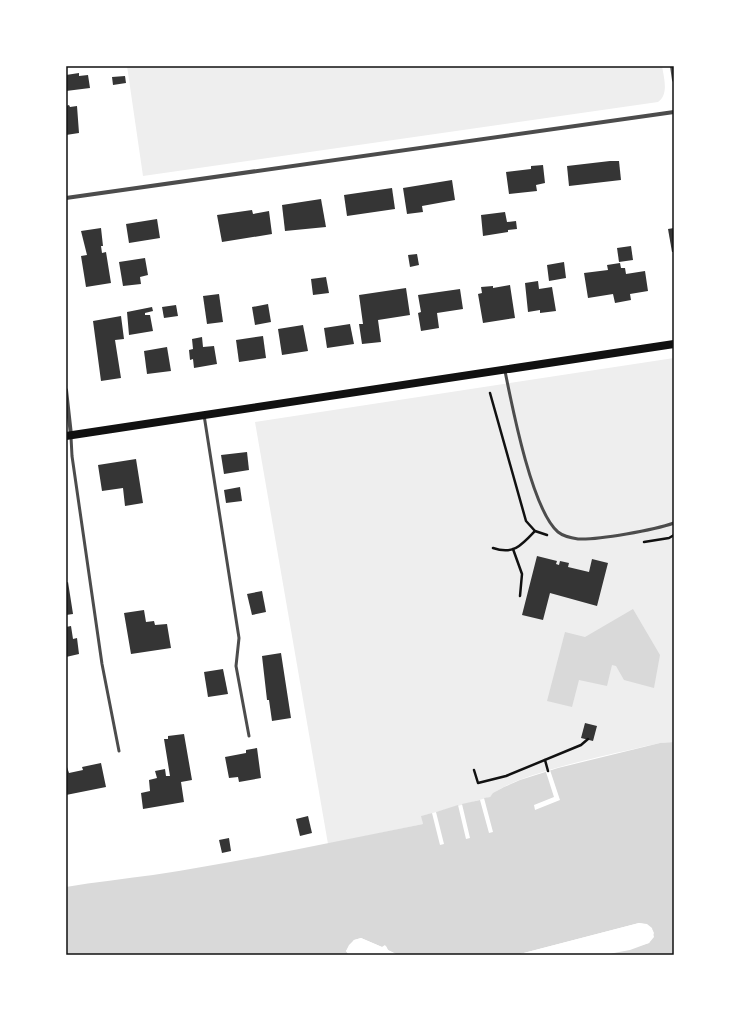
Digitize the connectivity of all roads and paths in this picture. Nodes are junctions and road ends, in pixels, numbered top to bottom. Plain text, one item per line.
1 (672, 66) edge
2 (674, 80) edge
3 (674, 112) edge
4 (66, 198) edge
5 (674, 344) edge
6 (505, 370) junction
7 (66, 390) edge
8 (490, 393) dead end
9 (204, 415) junction
10 (69, 436) edge
11 (674, 523) edge
12 (535, 531) junction
13 (674, 535) edge
14 (548, 536) dead end
15 (639, 542) dead end
16 (493, 548) dead end
17 (513, 549) junction
18 (520, 596) dead end
19 (249, 736) dead end
20 (588, 739) dead end
21 (119, 751) dead end
22 (545, 760) junction
23 (474, 770) dead end
24 (548, 771) dead end

1 - 2 street
3 - 4 street
5 - 6 main road
6 - 9 main road
6 - 11 lane
7 - 10 street
8 - 12 path
9 - 10 main road
9 - 19 lane
10 - 21 lane
12 - 14 path
12 - 17 path
13 - 15 path
16 - 17 path
17 - 18 path
20 - 22 path
22 - 23 path
22 - 24 path

